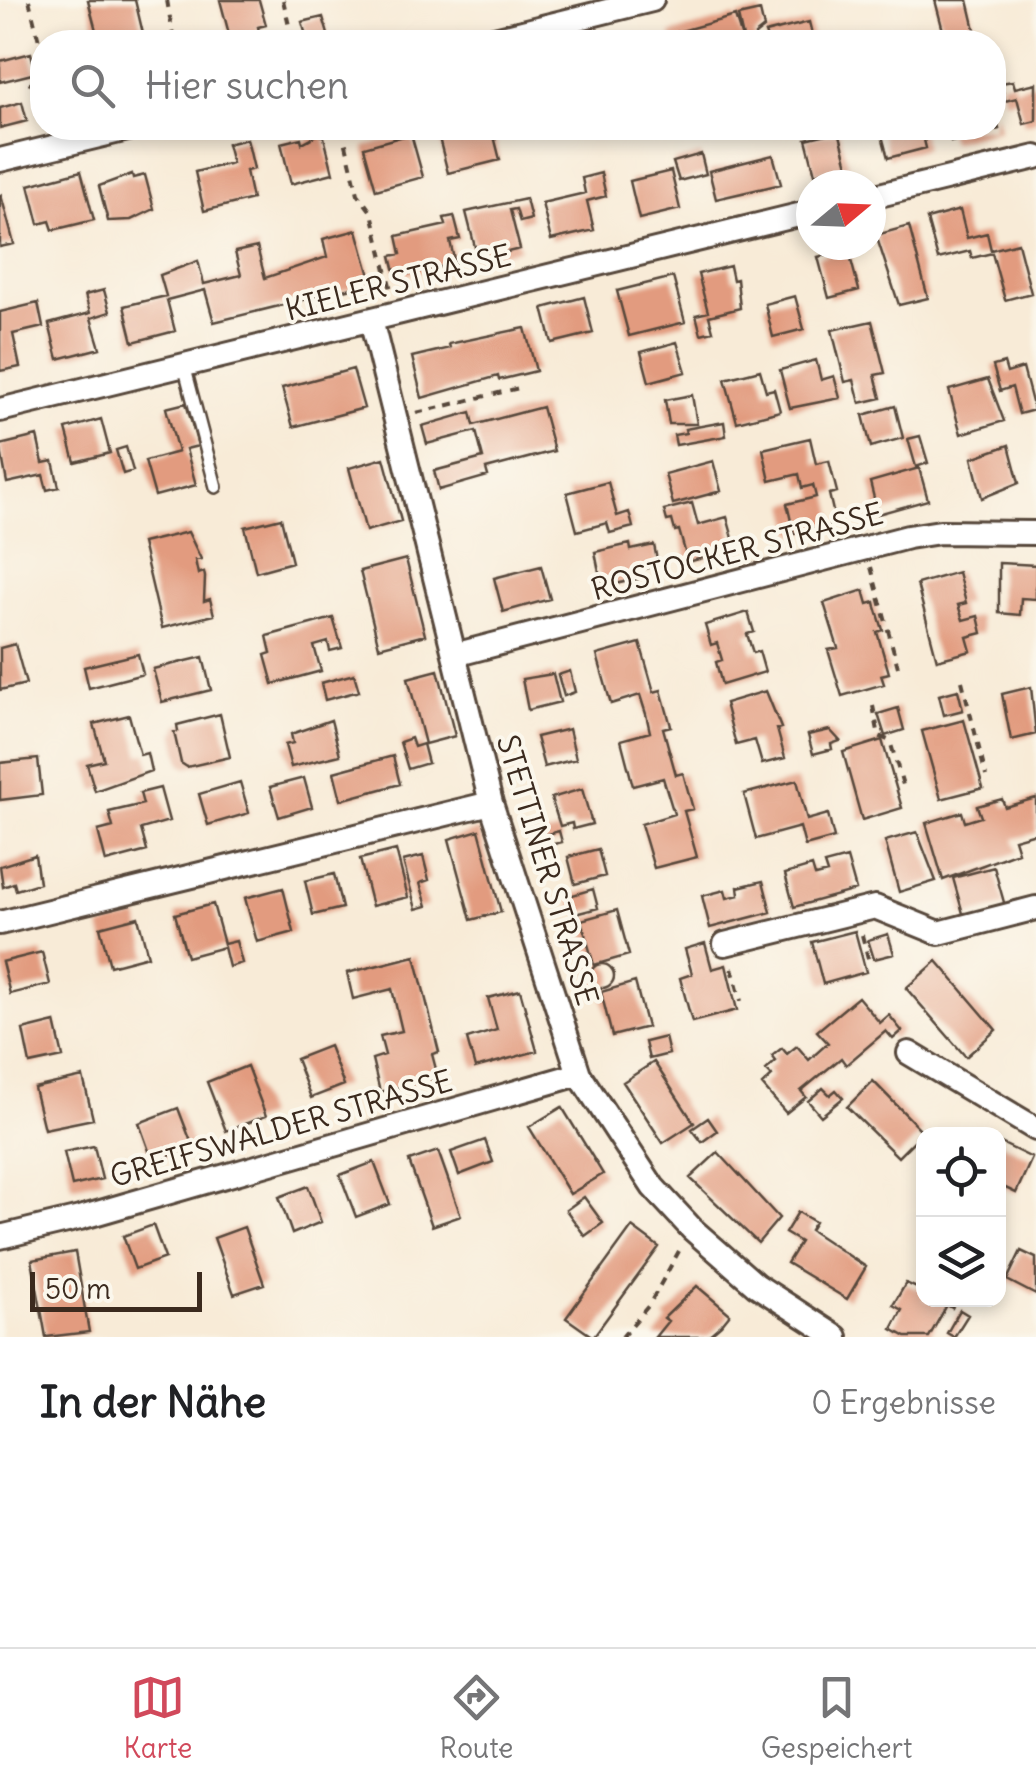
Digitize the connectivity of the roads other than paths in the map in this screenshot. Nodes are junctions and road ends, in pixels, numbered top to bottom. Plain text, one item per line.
1 (652, 0) edge
2 (531, 30) edge
3 (82, 140) edge
4 (1036, 156) edge
5 (0, 160) edge
6 (886, 193) edge
7 (796, 216) edge
8 (372, 320) junction
9 (184, 365) junction
10 (0, 410) edge
11 (216, 487) dead end
12 (1036, 533) edge
13 (458, 654) junction
14 (491, 803) junction
15 (1036, 908) edge
16 (0, 923) edge
17 (726, 944) road end
18 (909, 1053) dead end
19 (578, 1074) junction
20 (1036, 1128) edge
21 (0, 1237) edge
22 (836, 1337) edge

1 - 2 street
3 - 5 street
4 - 6 street
7 - 8 street, KIELER STRASSE
8 - 9 street, KIELER STRASSE
8 - 13 street, STETTINER STRASSE
9 - 10 street, KIELER STRASSE
9 - 11 lane
12 - 13 street, ROSTOCKER STRASSE
13 - 14 street, STETTINER STRASSE
14 - 16 street
14 - 19 street, STETTINER STRASSE
15 - 17 street
18 - 20 street
19 - 21 street, GREIFSWALDER STRASSE
19 - 22 street, STETTINER STRASSE

